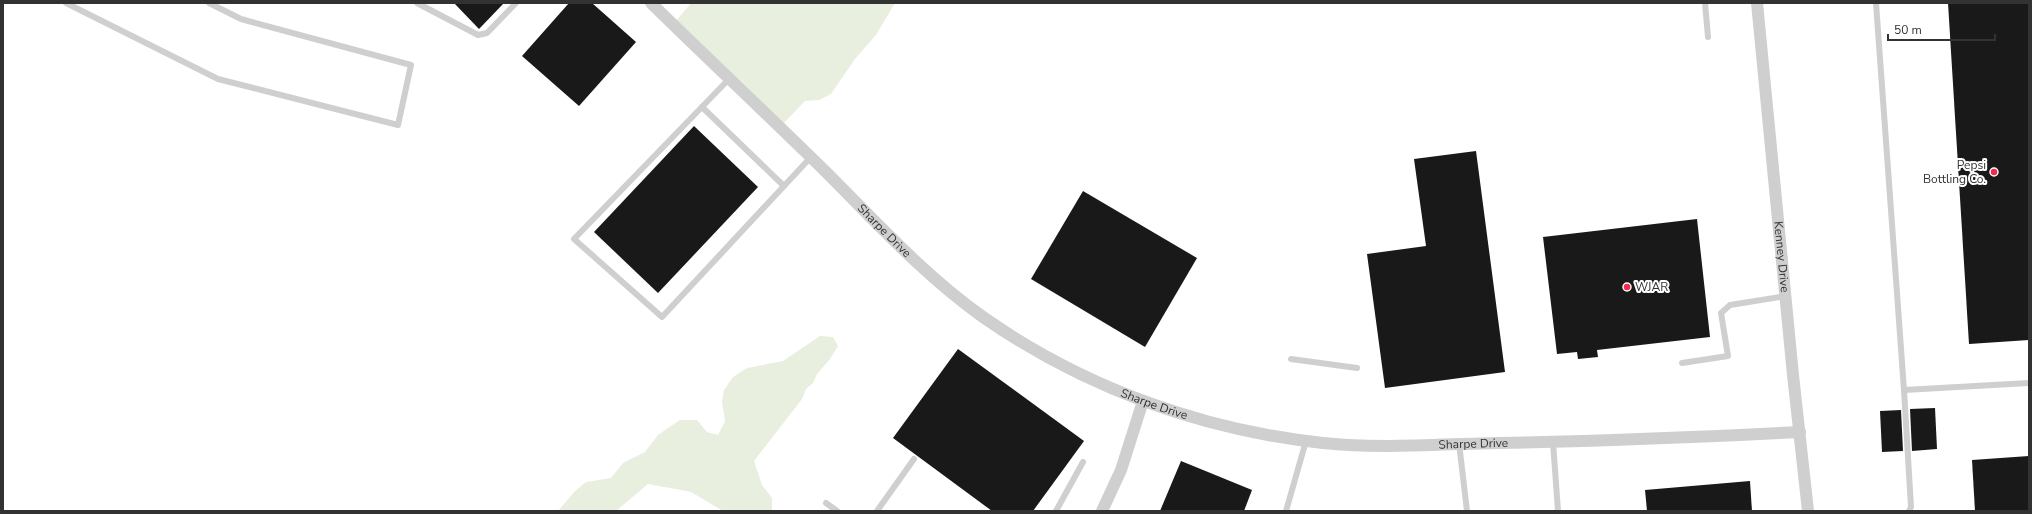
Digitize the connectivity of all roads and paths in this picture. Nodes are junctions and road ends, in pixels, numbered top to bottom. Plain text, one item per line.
1 (66, 3) edge
2 (209, 3) edge
3 (418, 3) edge
4 (516, 3) edge
5 (651, 3) edge
6 (1705, 3) edge
7 (1757, 3) edge
8 (1876, 3) edge
9 (1708, 37) dead end
10 (729, 79) junction
11 (702, 107) junction
12 (811, 157) junction
13 (784, 186) junction
14 (1786, 296) junction
15 (1291, 359) dead end
16 (1682, 363) dead end
17 (1357, 368) dead end
18 (2029, 383) edge
19 (1904, 390) junction
20 (1143, 401) junction
21 (1800, 432) junction
22 (1306, 441) junction
23 (1553, 442) junction
24 (1459, 444) junction
25 (914, 459) dead end
26 (1083, 462) dead end
27 (826, 503) dead end
28 (1106, 510) edge
29 (836, 511) edge
30 (877, 511) edge
31 (1056, 511) edge
32 (1286, 511) edge
33 (1467, 511) edge
34 (1558, 511) edge
35 (1808, 511) edge
36 (1909, 511) edge

1 - 2 lane
3 - 4 lane
5 - 10 street, Sharpe Drive
6 - 9 lane
7 - 14 street, Kenney Drive
8 - 19 lane
10 - 11 lane
10 - 12 street, Sharpe Drive
11 - 13 lane
11 - 13 lane
12 - 13 lane
12 - 20 street, Sharpe Drive
14 - 16 lane
14 - 21 street, Kenney Drive
15 - 17 lane
18 - 19 lane
19 - 36 lane
20 - 22 street, Sharpe Drive
20 - 28 street
21 - 23 street, Sharpe Drive
21 - 35 street, Kenney Drive
22 - 24 street, Sharpe Drive
22 - 32 lane
23 - 24 street, Sharpe Drive
23 - 34 lane
24 - 33 lane
25 - 30 lane
26 - 31 lane
27 - 29 lane

